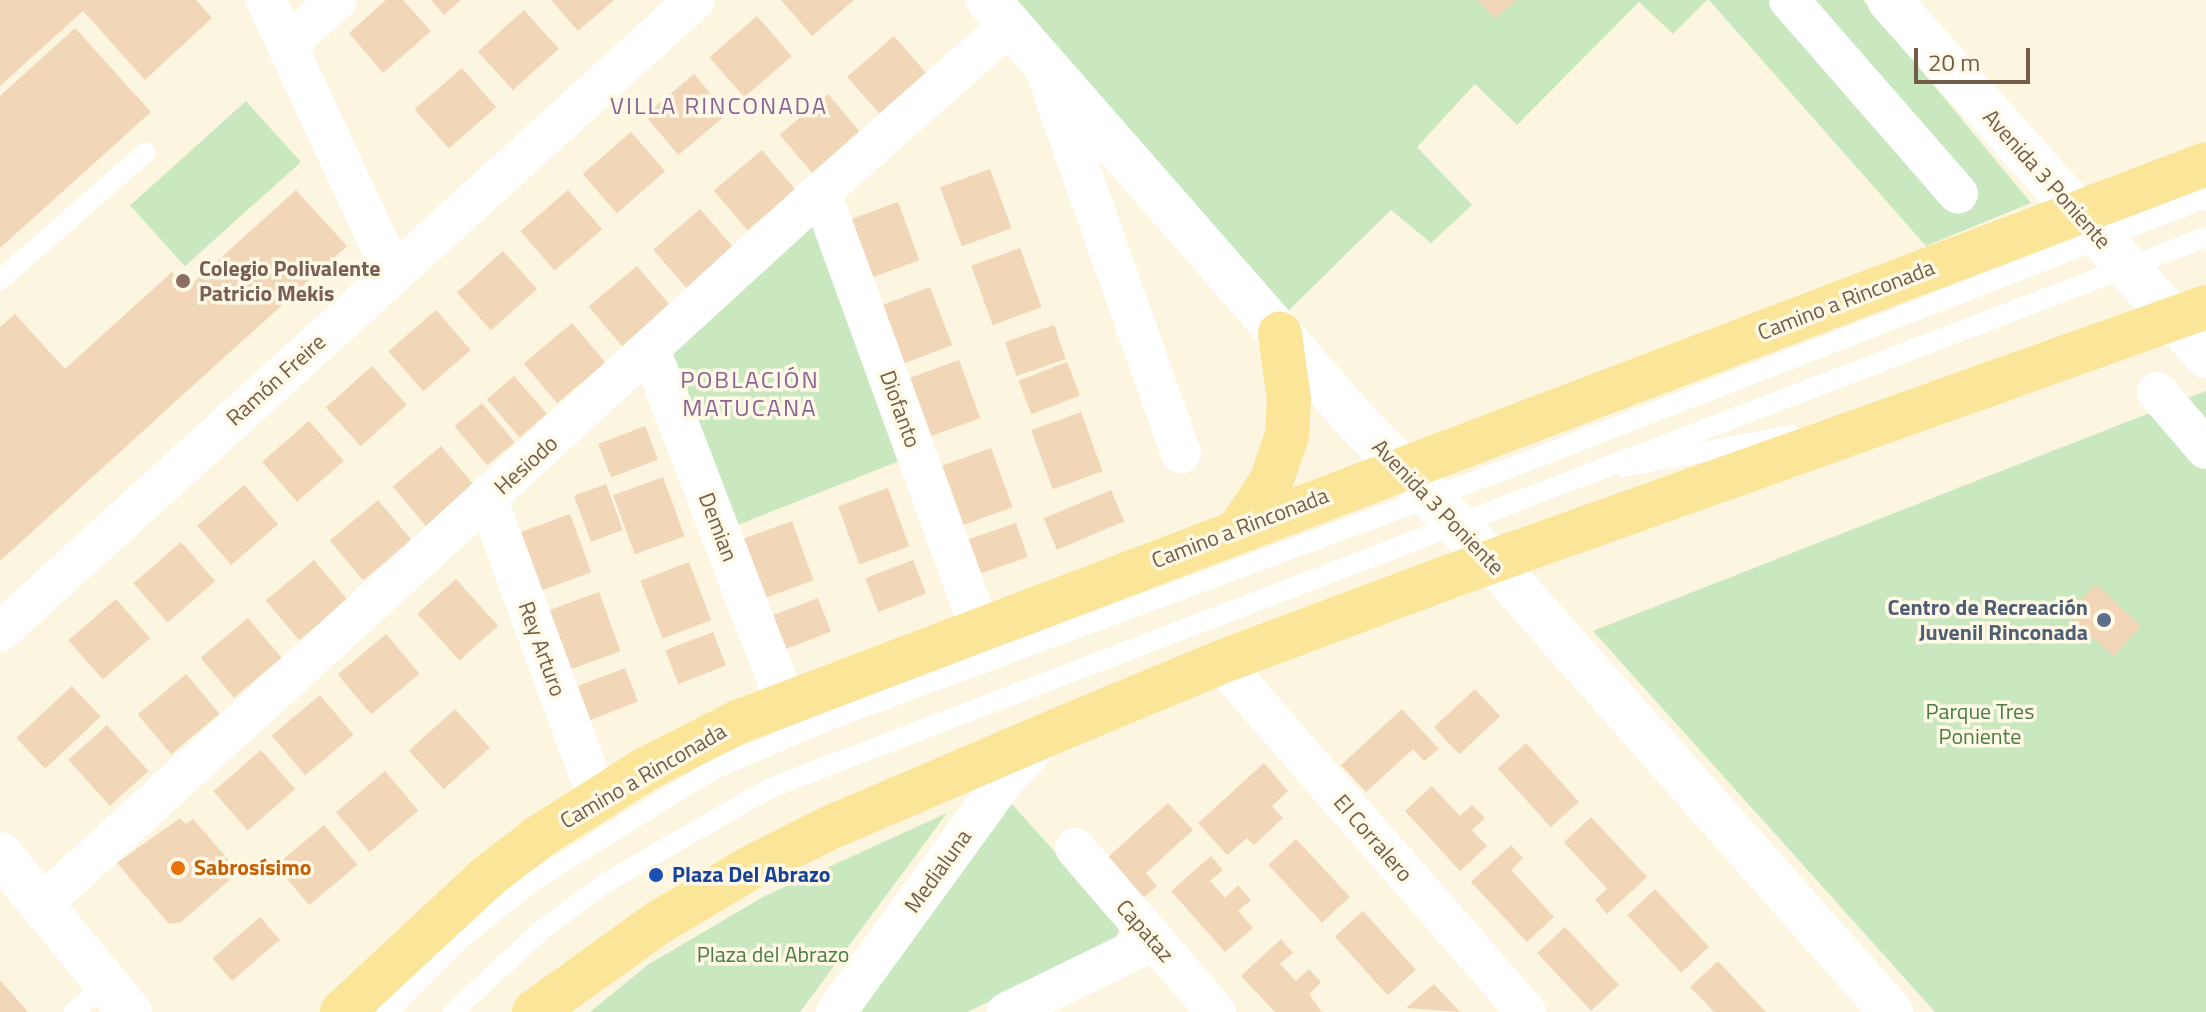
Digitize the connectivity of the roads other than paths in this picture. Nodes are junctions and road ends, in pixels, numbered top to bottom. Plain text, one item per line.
1 (266, 0) edge
2 (337, 0) edge
3 (695, 0) edge
4 (1789, 0) edge
5 (1889, 0) edge
6 (999, 13) edge
7 (287, 45) junction
8 (1042, 61) junction
9 (146, 152) dead end
10 (2206, 164) edge
11 (821, 192) junction
12 (1958, 194) dead end
13 (2206, 198) edge
14 (2206, 237) edge
15 (2100, 239) junction
16 (393, 274) junction
17 (0, 280) edge
18 (1951, 297) junction
19 (2189, 313) edge
20 (1280, 334) junction
21 (651, 352) junction
22 (2206, 356) edge
23 (2157, 392) dead end
24 (1910, 413) junction
25 (1538, 417) junction
26 (2206, 449) edge
27 (1181, 453) dead end
28 (1572, 477) junction
29 (1428, 497) junction
30 (488, 500) junction
31 (1240, 528) junction
32 (1493, 562) junction
33 (979, 626) junction
34 (0, 632) edge
35 (1221, 662) junction
36 (785, 701) junction
37 (1046, 735) junction
38 (597, 797) junction
39 (1075, 848) dead end
40 (3, 867) edge
41 (41, 905) junction
42 (1153, 941) junction
43 (118, 998) edge
44 (74, 1012) edge
45 (342, 1012) edge
46 (387, 1012) edge
47 (453, 1012) edge
48 (534, 1012) edge
49 (836, 1012) edge
50 (1007, 1012) edge
51 (1216, 1012) edge
52 (1526, 1012) edge
53 (1891, 1012) edge

1 - 7 street
2 - 7 street
3 - 16 street, Ramón Freire
4 - 12 street
5 - 15 main road, Avenida 3 Poniente
6 - 8 main road, Avenida 3 Poniente
6 - 11 street, Hesiodo
7 - 16 street
8 - 20 main road, Avenida 3 Poniente
8 - 27 street
9 - 17 lane
10 - 15 main road, Camino a Rinconada
11 - 21 street, Hesiodo
11 - 33 street, Diofanto
13 - 15 lane
14 - 15 lane
15 - 18 lane
15 - 19 main road, Avenida 3 Poniente
15 - 25 main road, Camino a Rinconada
15 - 28 lane
16 - 34 street, Ramón Freire
18 - 25 lane
18 - 29 lane
19 - 22 main road, Avenida 3 Poniente
19 - 24 main road
20 - 29 main road, Avenida 3 Poniente
20 - 31 main road
21 - 30 street, Hesiodo
21 - 36 street, Demian
23 - 26 street
24 - 28 lane
24 - 32 main road
25 - 29 main road, Camino a Rinconada
28 - 29 lane
29 - 31 main road, Camino a Rinconada
29 - 32 main road, Avenida 3 Poniente
29 - 46 lane
29 - 47 lane
30 - 38 street, Rey Arturo
30 - 41 street, Hesiodo
31 - 33 main road, Camino a Rinconada
32 - 35 main road
32 - 53 main road, Avenida 3 Poniente
33 - 36 main road, Camino a Rinconada
35 - 37 main road
35 - 52 street, El Corralero
36 - 38 main road, Camino a Rinconada
37 - 48 main road
37 - 49 street, Medialuna
38 - 45 main road, Camino a Rinconada
39 - 42 street, Capataz
40 - 41 main road
41 - 43 main road
42 - 50 street
42 - 51 street, Capataz
43 - 44 lane

